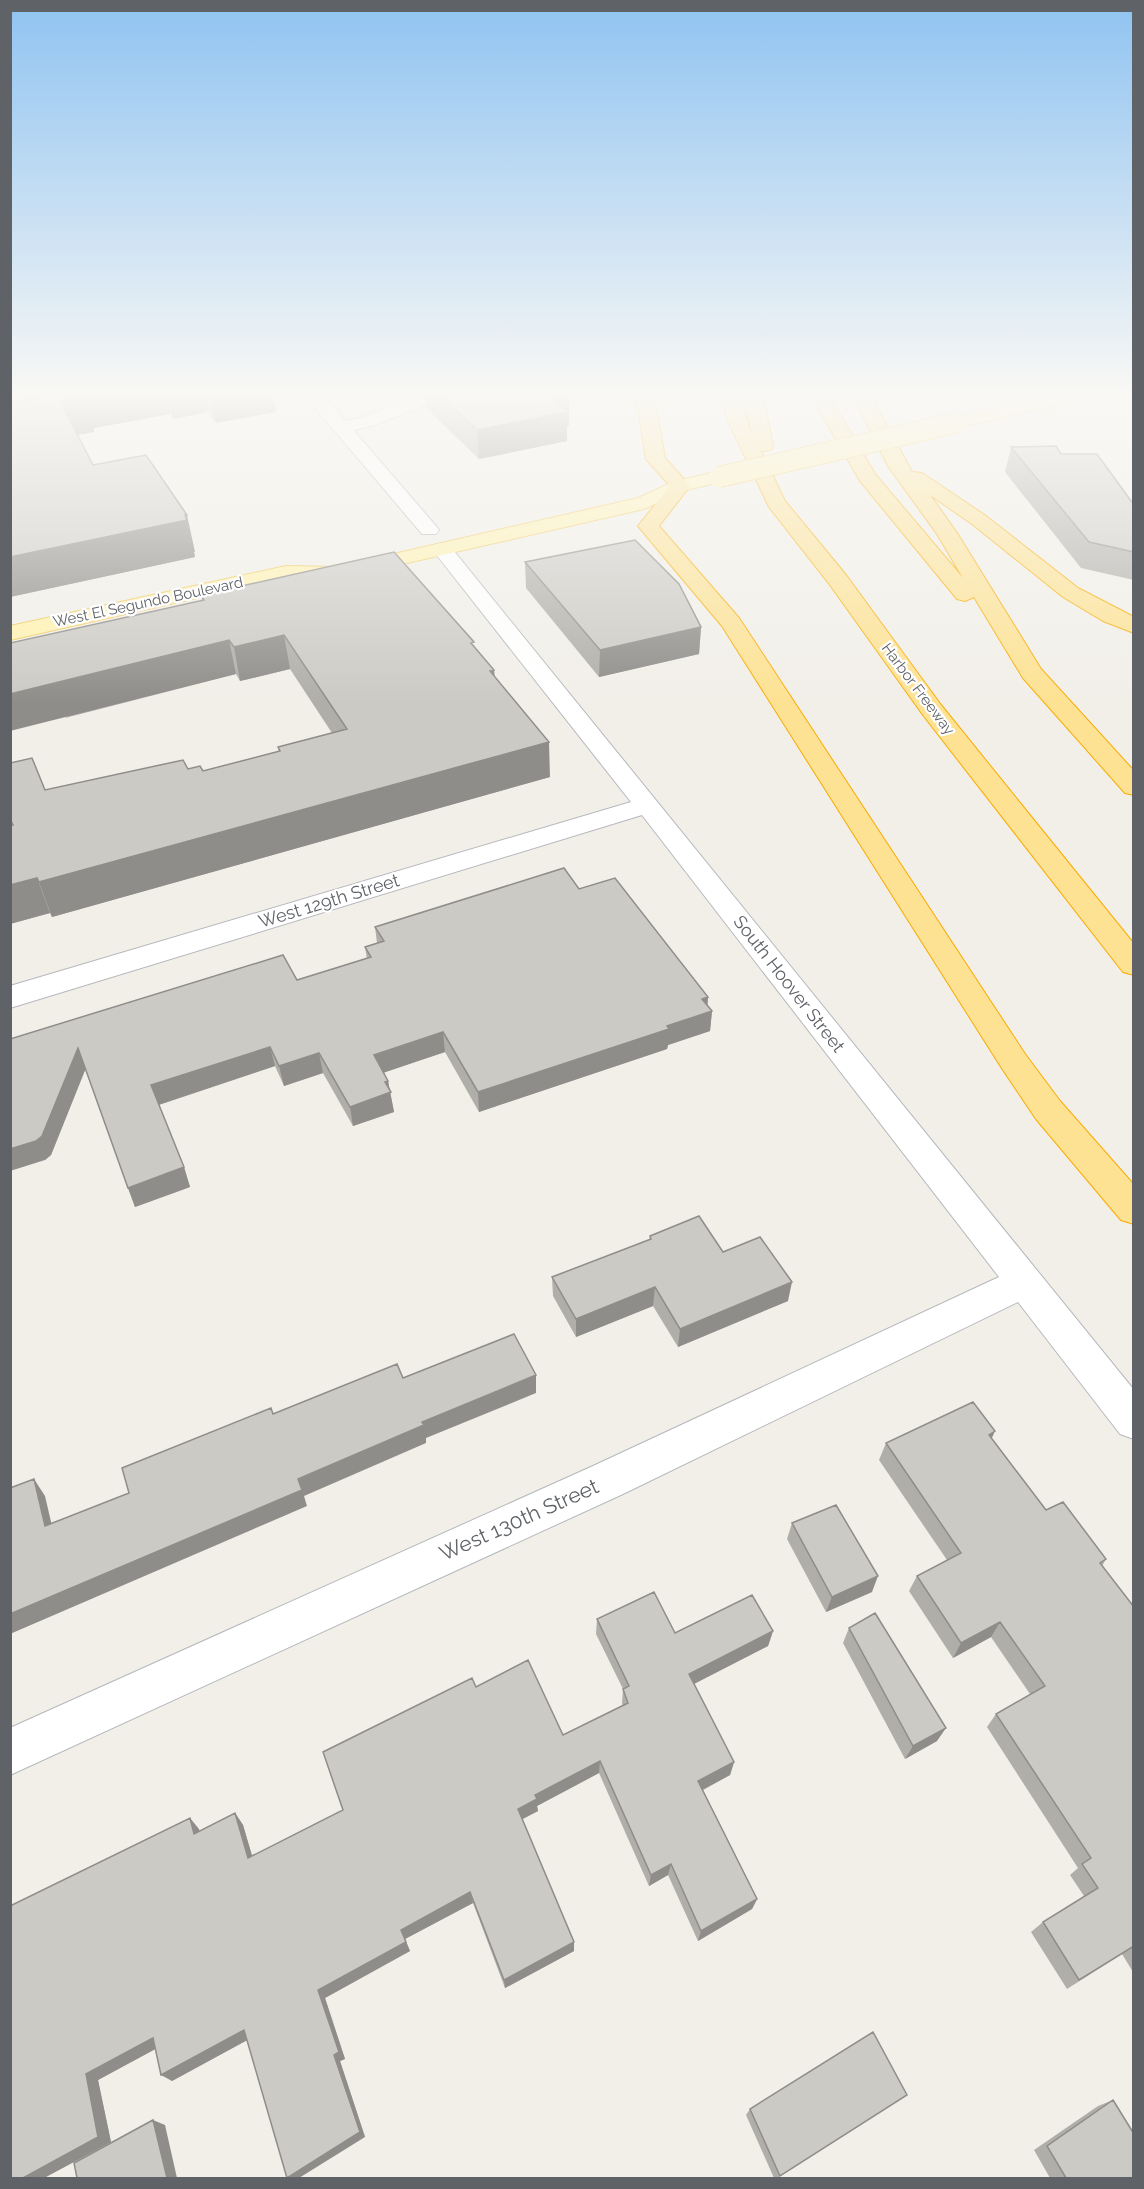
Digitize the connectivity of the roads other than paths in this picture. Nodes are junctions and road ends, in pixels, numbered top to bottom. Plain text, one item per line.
1 (408, 498) edge
2 (654, 498) edge
3 (670, 498) edge
4 (774, 498) edge
5 (775, 498) edge
6 (885, 498) edge
7 (922, 498) edge
8 (946, 498) edge
9 (776, 503) junction
10 (406, 534) dead end
11 (441, 534) junction
12 (324, 553) dead end
13 (286, 572) junction
14 (1134, 626) edge
15 (10, 633) edge
16 (1031, 673) junction
17 (1134, 787) edge
18 (648, 805) junction
19 (1134, 965) edge
20 (10, 997) edge
21 (1134, 1210) edge
22 (1024, 1282) junction
23 (1134, 1421) edge
24 (10, 1752) edge

1 - 11 street, South Hoover Street
2 - 11 main road, West El Segundo Boulevard
3 - 21 highway
4 - 9 highway, Harbor Freeway
5 - 9 highway
6 - 16 highway
7 - 16 highway
8 - 14 highway
9 - 19 highway, Harbor Freeway
10 - 11 main road, West El Segundo Boulevard
11 - 13 main road, West El Segundo Boulevard
11 - 18 street, South Hoover Street
12 - 13 main road, West El Segundo Boulevard
13 - 15 main road, West El Segundo Boulevard
16 - 17 highway
18 - 20 street, West 129th Street
18 - 22 street, South Hoover Street
22 - 23 street, South Hoover Street
22 - 24 street, West 130th Street

